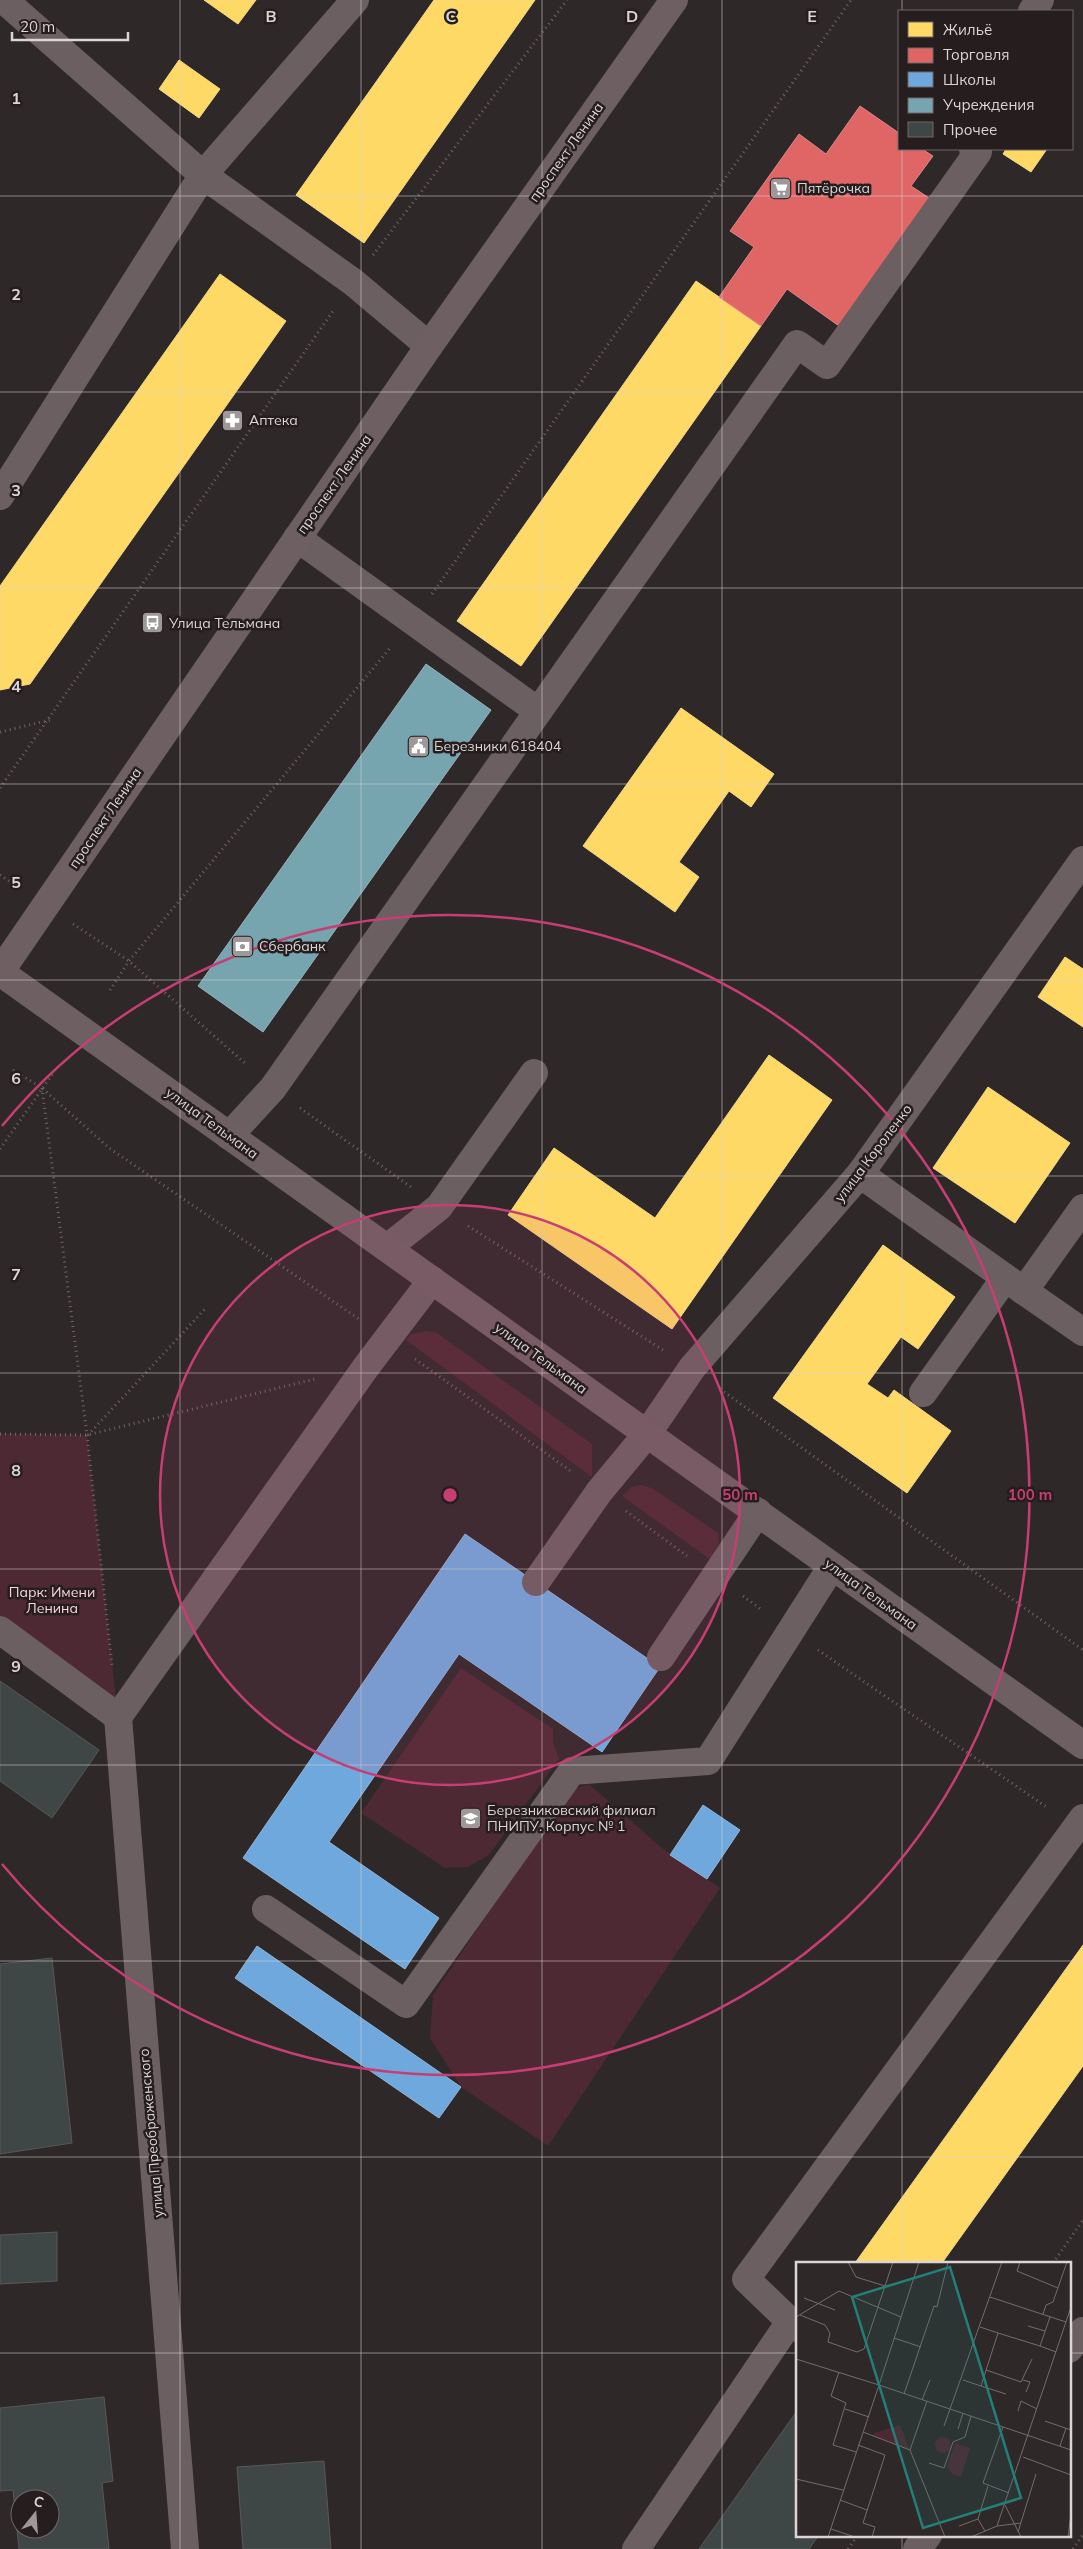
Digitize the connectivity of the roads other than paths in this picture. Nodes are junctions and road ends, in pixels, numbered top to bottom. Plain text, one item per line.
1 (4, 0) edge
2 (355, 0) edge
3 (674, 0) edge
4 (975, 150) edge
5 (203, 175) junction
6 (429, 346) junction
7 (0, 496) edge
8 (297, 538) junction
9 (538, 711) junction
10 (1083, 860) edge
11 (0, 972) edge
12 (534, 1073) dead end
13 (229, 1136) junction
14 (860, 1174) junction
15 (1083, 1208) edge
16 (387, 1248) junction
17 (432, 1280) junction
18 (1015, 1284) junction
19 (1083, 1332) edge
20 (923, 1393) dead end
21 (647, 1434) junction
22 (758, 1512) junction
23 (832, 1566) junction
24 (536, 1582) dead end
25 (0, 1630) edge
26 (661, 1657) dead end
27 (118, 1718) junction
28 (1083, 1745) edge
29 (1081, 1820) edge
30 (266, 1909) dead end
31 (793, 2325) edge
32 (1083, 2331) edge
33 (1070, 2348) edge
34 (927, 2536) edge
35 (185, 2549) edge
36 (636, 2549) edge
37 (917, 2549) edge

1 - 5 street
2 - 5 street
3 - 6 main road, проспект Ленина
4 - 9 street
5 - 6 street
5 - 7 street
6 - 8 main road, проспект Ленина
8 - 9 street
8 - 11 main road, проспект Ленина
9 - 13 street
10 - 14 street, улица Короленко
11 - 13 main road, улица Тельмана
12 - 16 street
13 - 16 main road, улица Тельмана
14 - 18 street
14 - 21 street, улица Короленко
15 - 18 street
16 - 17 main road, улица Тельмана
17 - 21 main road, улица Тельмана
17 - 27 street
18 - 19 street
18 - 20 street
21 - 22 main road, улица Тельмана
21 - 24 street, улица Короленко
22 - 23 main road, улица Тельмана
22 - 26 street
23 - 28 main road, улица Тельмана
23 - 30 street
25 - 27 street
27 - 35 street, улица Преображенского
29 - 31 street
31 - 36 street
32 - 33 street
34 - 37 street

